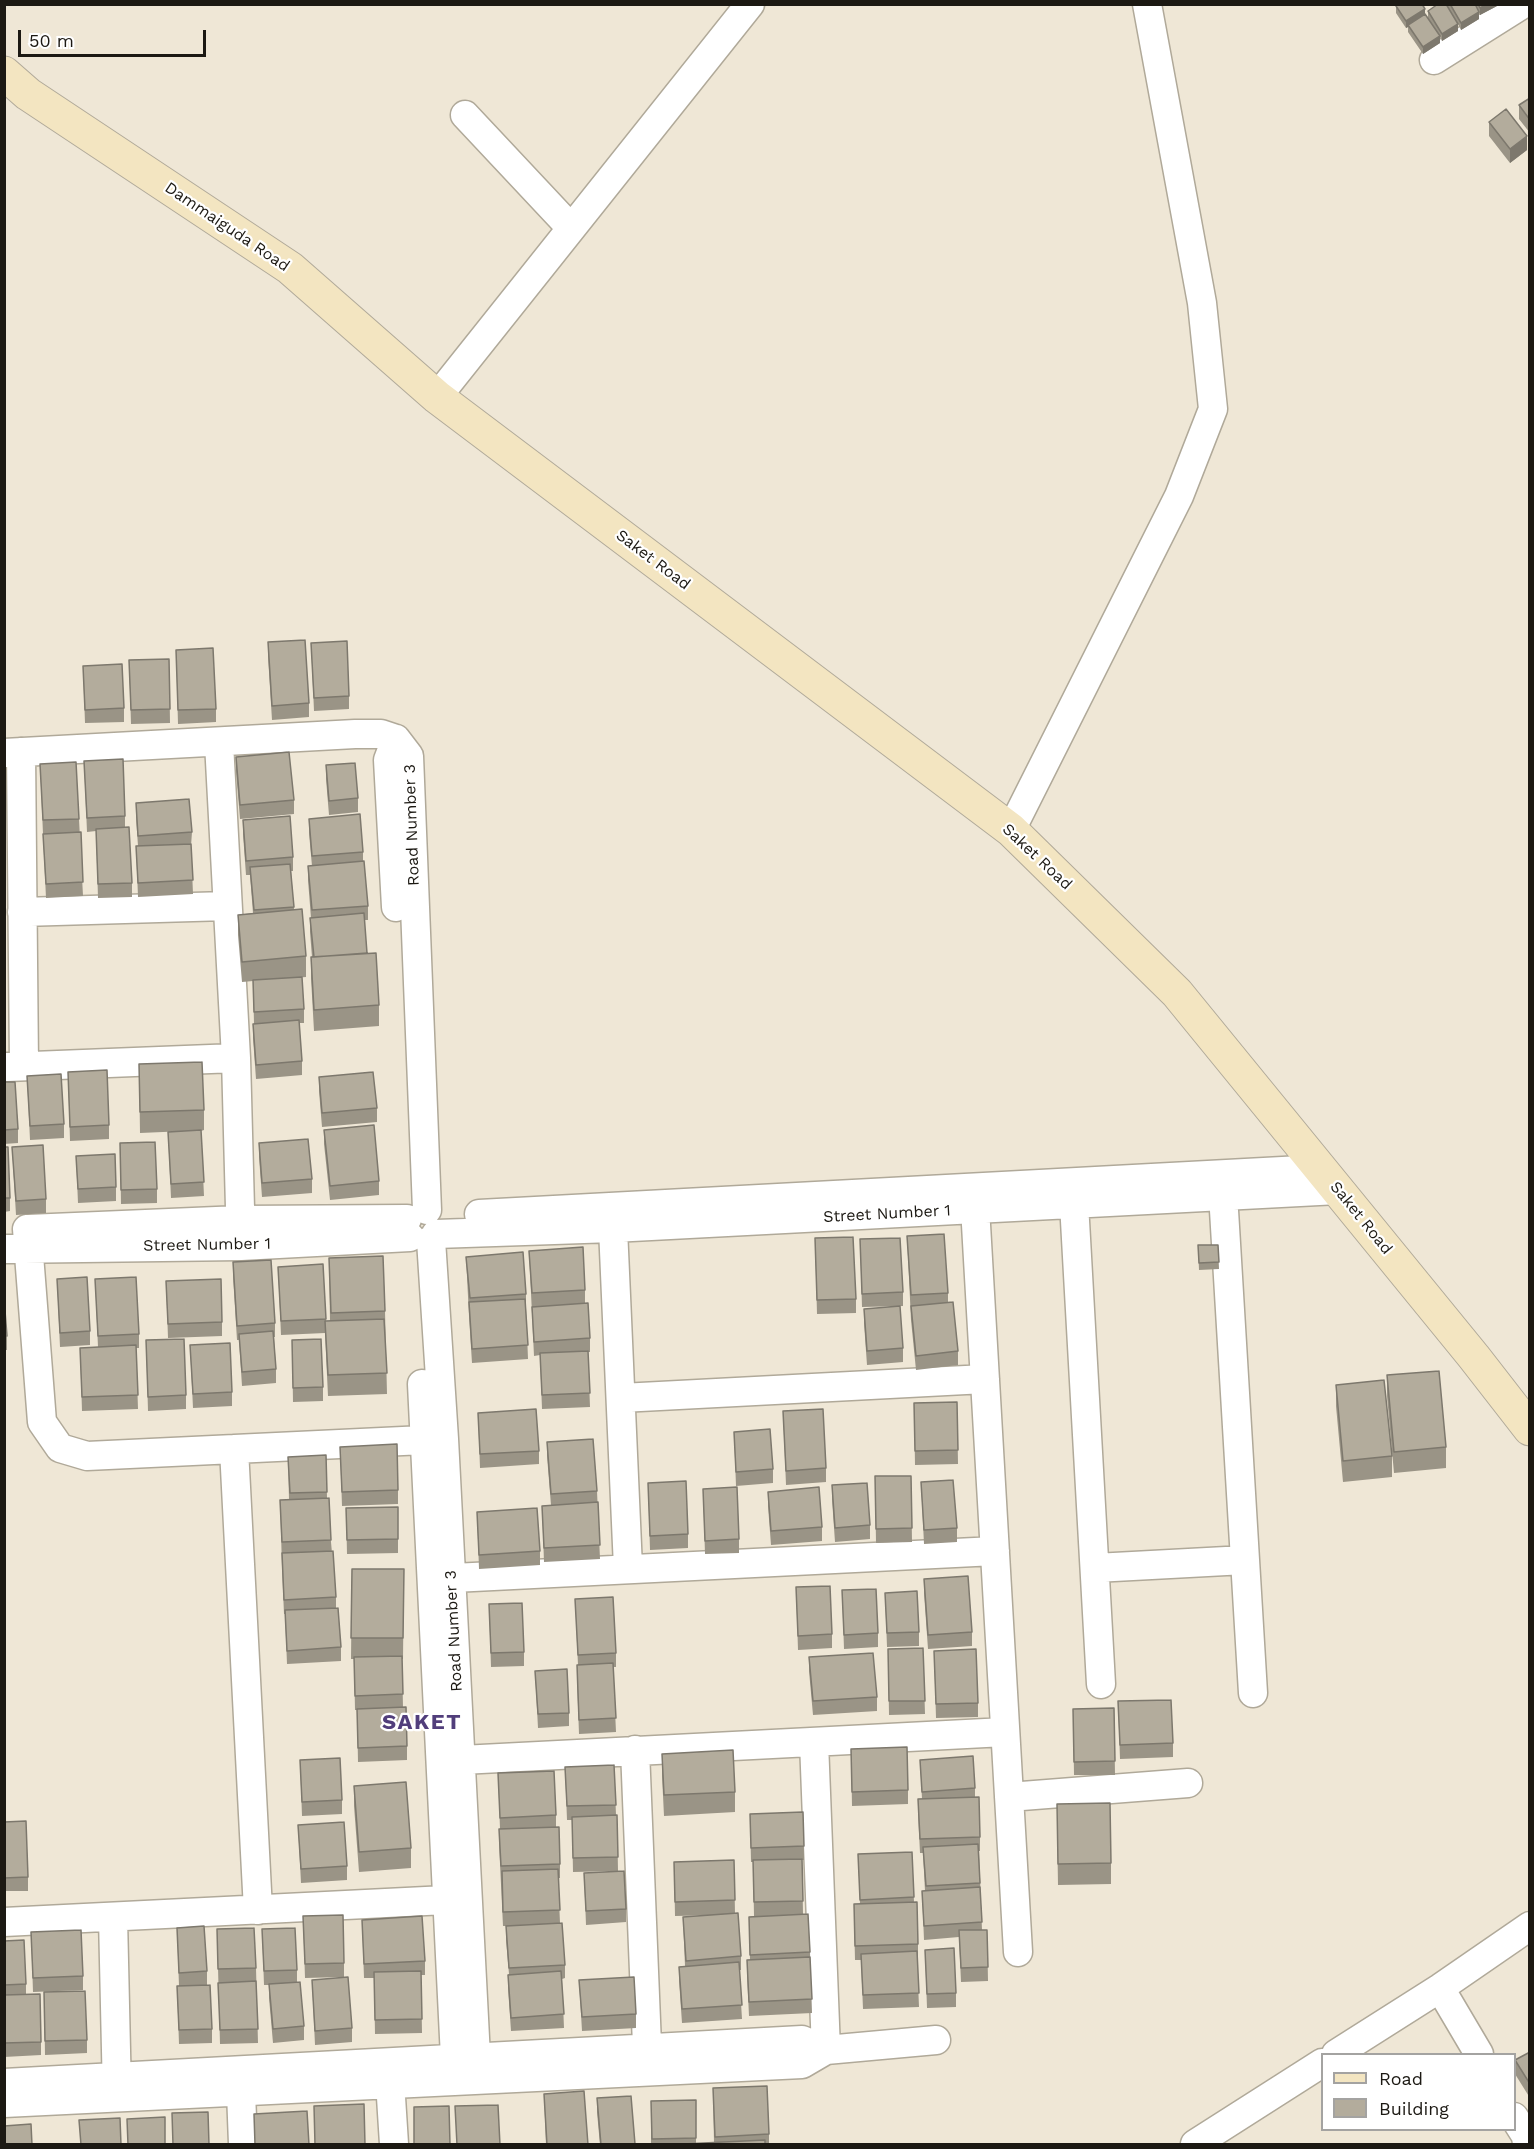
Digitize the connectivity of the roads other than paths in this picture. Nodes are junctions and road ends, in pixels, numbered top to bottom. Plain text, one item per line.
1 (750, 4) edge
2 (1147, 4) edge
3 (1523, 4) edge
4 (1434, 60) dead end
5 (4, 74) edge
6 (465, 116) dead end
7 (572, 228) junction
8 (437, 398) junction
9 (219, 743) junction
10 (13, 752) edge
11 (1011, 830) junction
12 (227, 906) junction
13 (22, 912) junction
14 (236, 1058) junction
15 (14, 1067) edge
16 (1329, 1179) junction
17 (1223, 1185) junction
18 (975, 1198) junction
19 (1074, 1203) junction
20 (422, 1227) junction
21 (613, 1228) junction
22 (241, 1233) junction
23 (16, 1239) edge
24 (985, 1379) junction
25 (621, 1398) junction
26 (1530, 1429) edge
27 (424, 1440) junction
28 (234, 1449) junction
29 (994, 1551) junction
30 (1245, 1560) junction
31 (628, 1568) junction
32 (1095, 1568) junction
33 (441, 1579) junction
34 (1101, 1684) dead end
35 (1253, 1693) dead end
36 (1005, 1732) junction
37 (814, 1742) junction
38 (635, 1750) junction
39 (450, 1760) junction
40 (1188, 1784) dead end
41 (1009, 1797) junction
42 (446, 1900) junction
43 (258, 1910) junction
44 (113, 1917) junction
45 (4, 1922) edge
46 (1530, 1926) edge
47 (1018, 1952) dead end
48 (1440, 1988) junction
49 (936, 2040) dead end
50 (826, 2050) junction
51 (1339, 2053) edge
52 (1478, 2053) edge
53 (647, 2061) junction
54 (1321, 2064) edge
55 (466, 2070) junction
56 (389, 2074) junction
57 (4, 2082) edge
58 (117, 2087) junction
59 (241, 2092) junction
60 (4, 2103) edge
61 (1516, 2119) edge
62 (1208, 2141) edge
63 (243, 2145) edge
64 (394, 2145) edge
65 (1527, 2145) edge

1 - 7 street
2 - 11 street
3 - 4 street
5 - 8 street, Dammaiguda Road
6 - 7 street
7 - 8 street
8 - 11 street, Saket Road
9 - 10 street
9 - 12 street
9 - 20 street, Road Number 3
10 - 13 street
11 - 16 street, Saket Road
12 - 13 street
12 - 14 street
13 - 15 street
14 - 15 street
14 - 22 street
16 - 17 street, Street Number 1
16 - 26 street, Saket Road
17 - 18 street, Street Number 1
17 - 19 street, Street Number 1
17 - 30 street
18 - 19 street, Street Number 1
18 - 20 street, Street Number 1
18 - 21 street, Street Number 1
18 - 24 street
19 - 32 street
20 - 21 street, Street Number 1
20 - 22 street, Street Number 1
20 - 27 street, Road Number 3
20 - 33 street, Road Number 3
21 - 25 street
22 - 23 street, Street Number 1
23 - 28 street
24 - 25 street
24 - 29 street
25 - 31 street
27 - 28 street
27 - 33 street, Road Number 3
28 - 43 street
29 - 31 street
29 - 36 street
30 - 32 street
30 - 35 street
31 - 33 street
32 - 34 street
33 - 39 street, Road Number 3
36 - 37 street
36 - 41 street
37 - 38 street
37 - 50 street
38 - 39 street
38 - 53 street
39 - 42 street, Road Number 3
39 - 55 street, Road Number 3
40 - 41 street
41 - 47 street
42 - 43 street
42 - 55 street, Road Number 3
43 - 44 street
44 - 45 street
44 - 58 street
46 - 48 street
48 - 51 street
48 - 52 street
49 - 50 street
50 - 53 street
53 - 55 street
54 - 62 street
55 - 56 street
56 - 58 street
56 - 59 street
56 - 64 street
57 - 58 street
58 - 59 street
58 - 60 street
59 - 63 street
61 - 65 street

